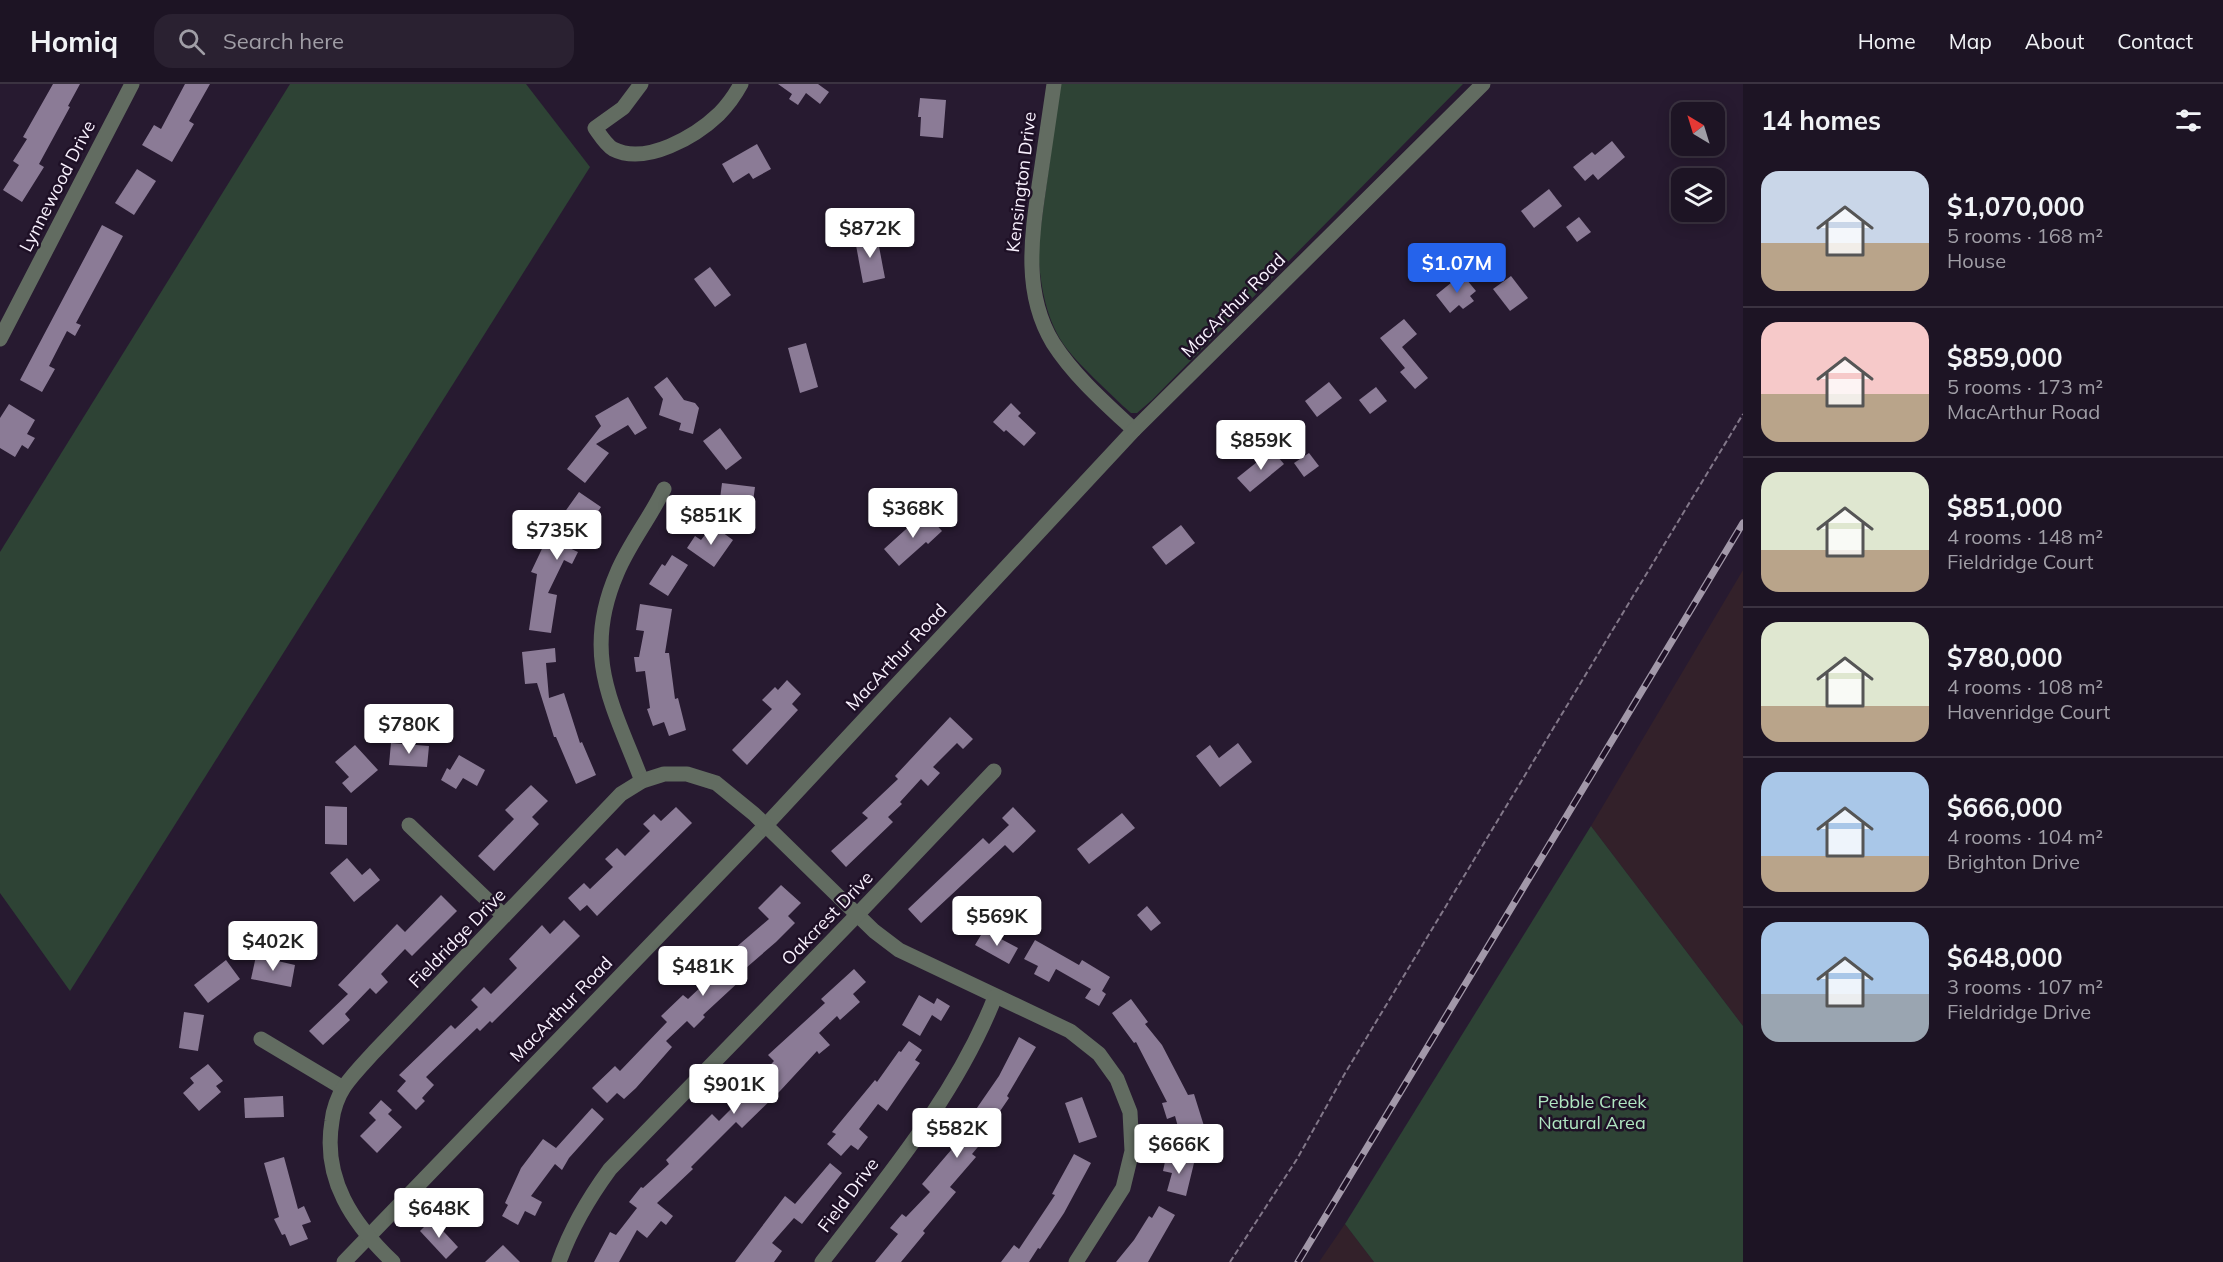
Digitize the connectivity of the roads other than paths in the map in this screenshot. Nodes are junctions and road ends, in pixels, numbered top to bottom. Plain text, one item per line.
1 (132, 84) edge
2 (641, 84) edge
3 (741, 84) edge
4 (1054, 84) edge
5 (1483, 84) edge
6 (0, 339) edge
7 (1134, 430) junction
8 (664, 489) dead end
9 (994, 771) dead end
10 (642, 781) junction
11 (409, 825) dead end
12 (765, 826) junction
13 (857, 915) junction
14 (504, 916) junction
15 (995, 997) junction
16 (261, 1039) dead end
17 (343, 1088) junction
18 (368, 1238) junction
19 (344, 1262) edge
20 (393, 1262) edge
21 (559, 1262) edge
22 (822, 1262) edge
23 (1076, 1262) edge

1 - 6 street, Lynnewood Drive
2 - 3 street
4 - 7 street, Kensington Drive
5 - 7 street, MacArthur Road
7 - 12 street, MacArthur Road
8 - 10 street
9 - 13 street, Oakcrest Drive
10 - 12 street, Fieldridge Drive
10 - 14 street, Fieldridge Drive
11 - 14 street
12 - 13 street, Fieldridge Drive
12 - 18 street, MacArthur Road
13 - 15 street, Fieldridge Drive
13 - 21 street, Oakcrest Drive
14 - 17 street, Fieldridge Drive
15 - 22 street, Field Drive
15 - 23 street, Fieldridge Drive
16 - 17 street
17 - 18 street, Fieldridge Drive
18 - 19 street, MacArthur Road
18 - 20 street, Fieldridge Drive

